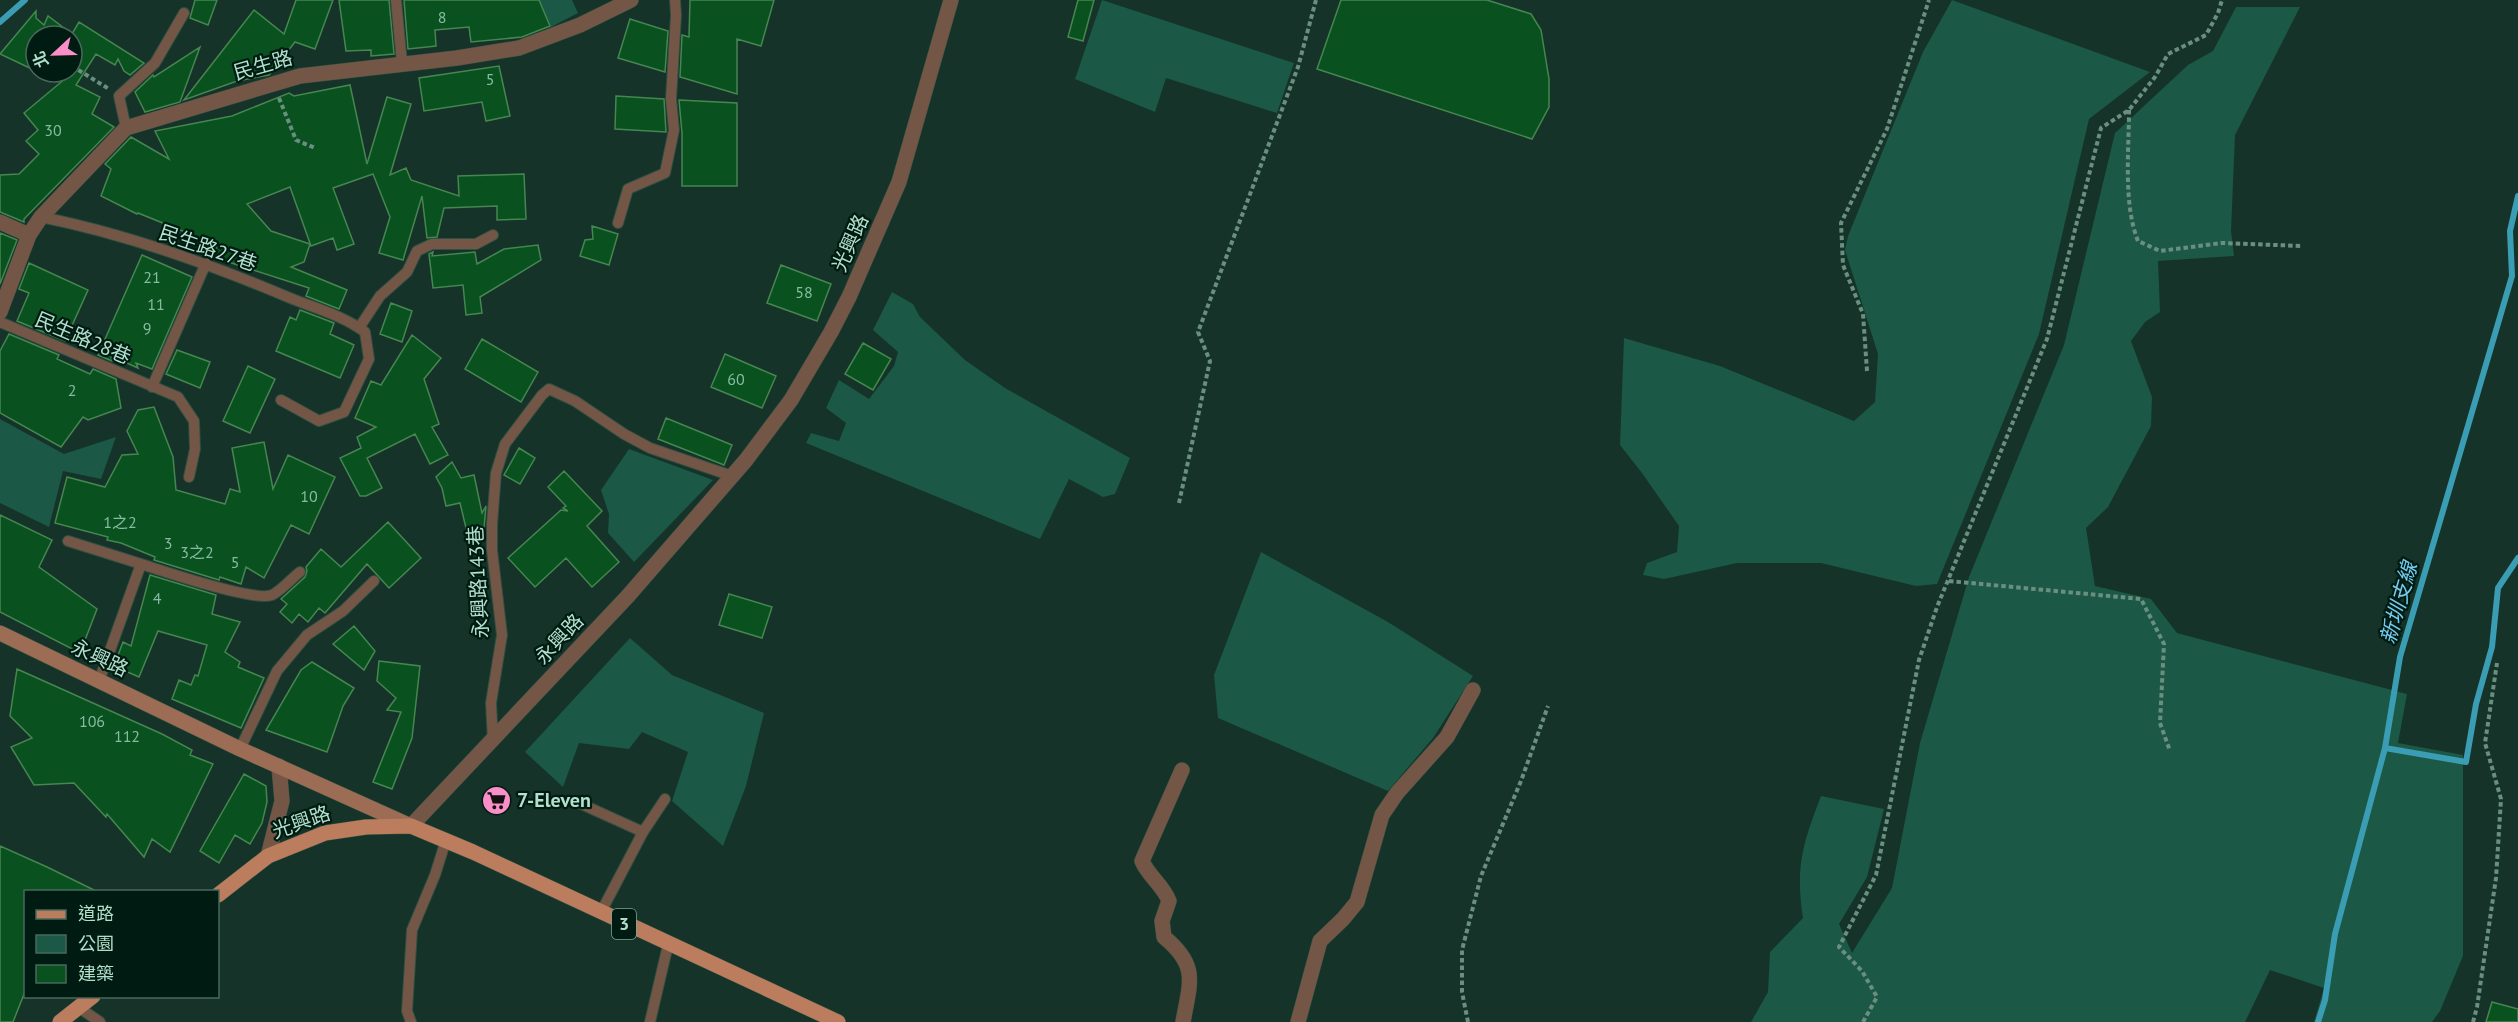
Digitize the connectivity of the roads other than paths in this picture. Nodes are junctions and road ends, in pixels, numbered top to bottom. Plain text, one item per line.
1 (396, 0) edge
2 (631, 0) edge
3 (675, 0) edge
4 (951, 0) edge
5 (184, 13) dead end
6 (402, 63) junction
7 (126, 128) junction
8 (41, 217) junction
9 (0, 222) edge
10 (618, 224) dead end
11 (30, 235) junction
12 (493, 235) dead end
13 (206, 263) junction
14 (2, 304) edge
15 (0, 322) edge
16 (359, 328) junction
17 (152, 387) junction
18 (281, 400) dead end
19 (732, 476) junction
20 (189, 477) dead end
21 (68, 541) dead end
22 (141, 564) junction
23 (300, 572) dead end
24 (374, 581) dead end
25 (0, 633) edge
26 (99, 681) junction
27 (1473, 690) dead end
28 (493, 741) junction
29 (240, 749) junction
30 (279, 766) junction
31 (1182, 770) dead end
32 (665, 799) dead end
33 (579, 803) dead end
34 (411, 826) junction
35 (643, 832) junction
36 (446, 840) junction
37 (268, 856) junction
38 (219, 894) edge
39 (601, 912) junction
40 (668, 945) junction
41 (90, 998) edge
42 (78, 1007) junction
43 (60, 1022) edge
44 (100, 1022) edge
45 (411, 1022) edge
46 (650, 1022) edge
47 (838, 1022) edge
48 (1183, 1022) edge
49 (1298, 1022) edge

1 - 6 lane
2 - 6 street, 民生路
3 - 10 lane
4 - 19 street, 光興路
5 - 7 lane
6 - 7 street, 民生路
7 - 8 street, 民生路
8 - 11 street, 民生路
8 - 13 lane, 民生路27巷
9 - 11 street
11 - 14 street, 民生路
12 - 16 lane
13 - 16 lane, 民生路27巷
13 - 17 lane
15 - 17 lane, 民生路28巷
16 - 18 lane
17 - 20 lane, 民生路28巷
19 - 28 street, 永興路
19 - 28 lane, 永興路143巷
21 - 22 lane
22 - 23 lane
22 - 26 lane
24 - 29 lane
25 - 26 street, 永興路
26 - 29 street, 永興路
27 - 49 street
28 - 34 street, 永興路
29 - 30 street, 永興路
30 - 34 street, 永興路
30 - 37 street
31 - 48 street
32 - 35 lane
33 - 35 lane
34 - 36 main road, 永興路 / 3
34 - 37 main road, 光興路 / 3
35 - 39 lane
36 - 39 main road, 永興路 / 3
36 - 45 lane
37 - 38 main road, 光興路 / 3
39 - 40 main road, 永興路 / 3
40 - 46 lane
40 - 47 main road, 永興路 / 3
41 - 42 main road
42 - 43 main road
42 - 44 lane

